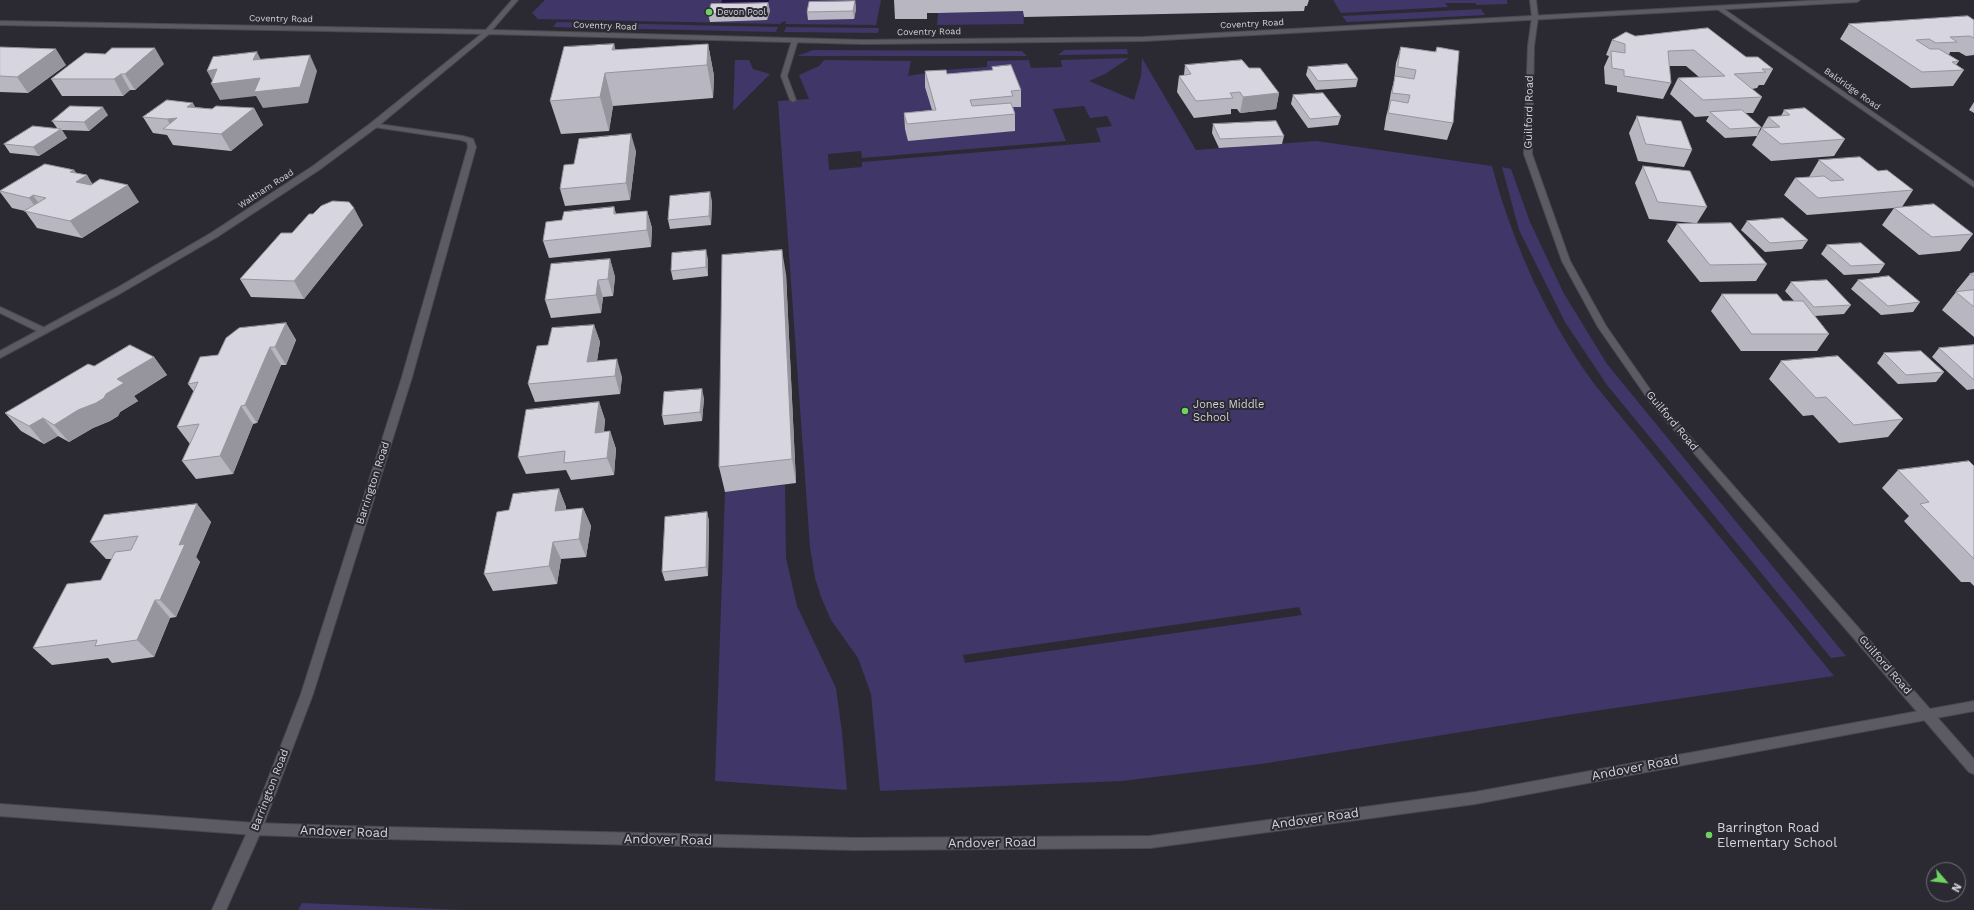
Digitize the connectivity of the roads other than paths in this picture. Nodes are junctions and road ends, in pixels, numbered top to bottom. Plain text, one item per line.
1 (515, 0) edge
2 (1533, 0) edge
3 (1857, 0) edge
4 (1719, 8) junction
5 (1535, 17) junction
6 (0, 23) edge
7 (487, 32) junction
8 (795, 40) junction
9 (793, 100) dead end
10 (374, 126) junction
11 (1974, 185) edge
12 (0, 310) edge
13 (44, 331) junction
14 (0, 354) edge
15 (1974, 706) edge
16 (1927, 714) junction
17 (1974, 768) edge
18 (0, 810) edge
19 (255, 829) junction
20 (219, 910) edge

1 - 7 street, Waltham Road
2 - 5 street, Guilford Road
3 - 4 street, Coventry Road
4 - 5 street, Coventry Road
4 - 11 street, Baldridge Road
5 - 8 street, Coventry Road
5 - 16 street, Guilford Road
6 - 7 street, Coventry Road
7 - 8 street, Coventry Road
7 - 10 street, Waltham Road
8 - 9 street
10 - 13 street, Waltham Road
10 - 19 street, Barrington Road
12 - 13 street
13 - 14 street, Waltham Road
15 - 16 street, Andover Road
16 - 17 street, Guilford Road
16 - 19 street, Andover Road
18 - 19 street, Andover Road
19 - 20 street, Barrington Road

